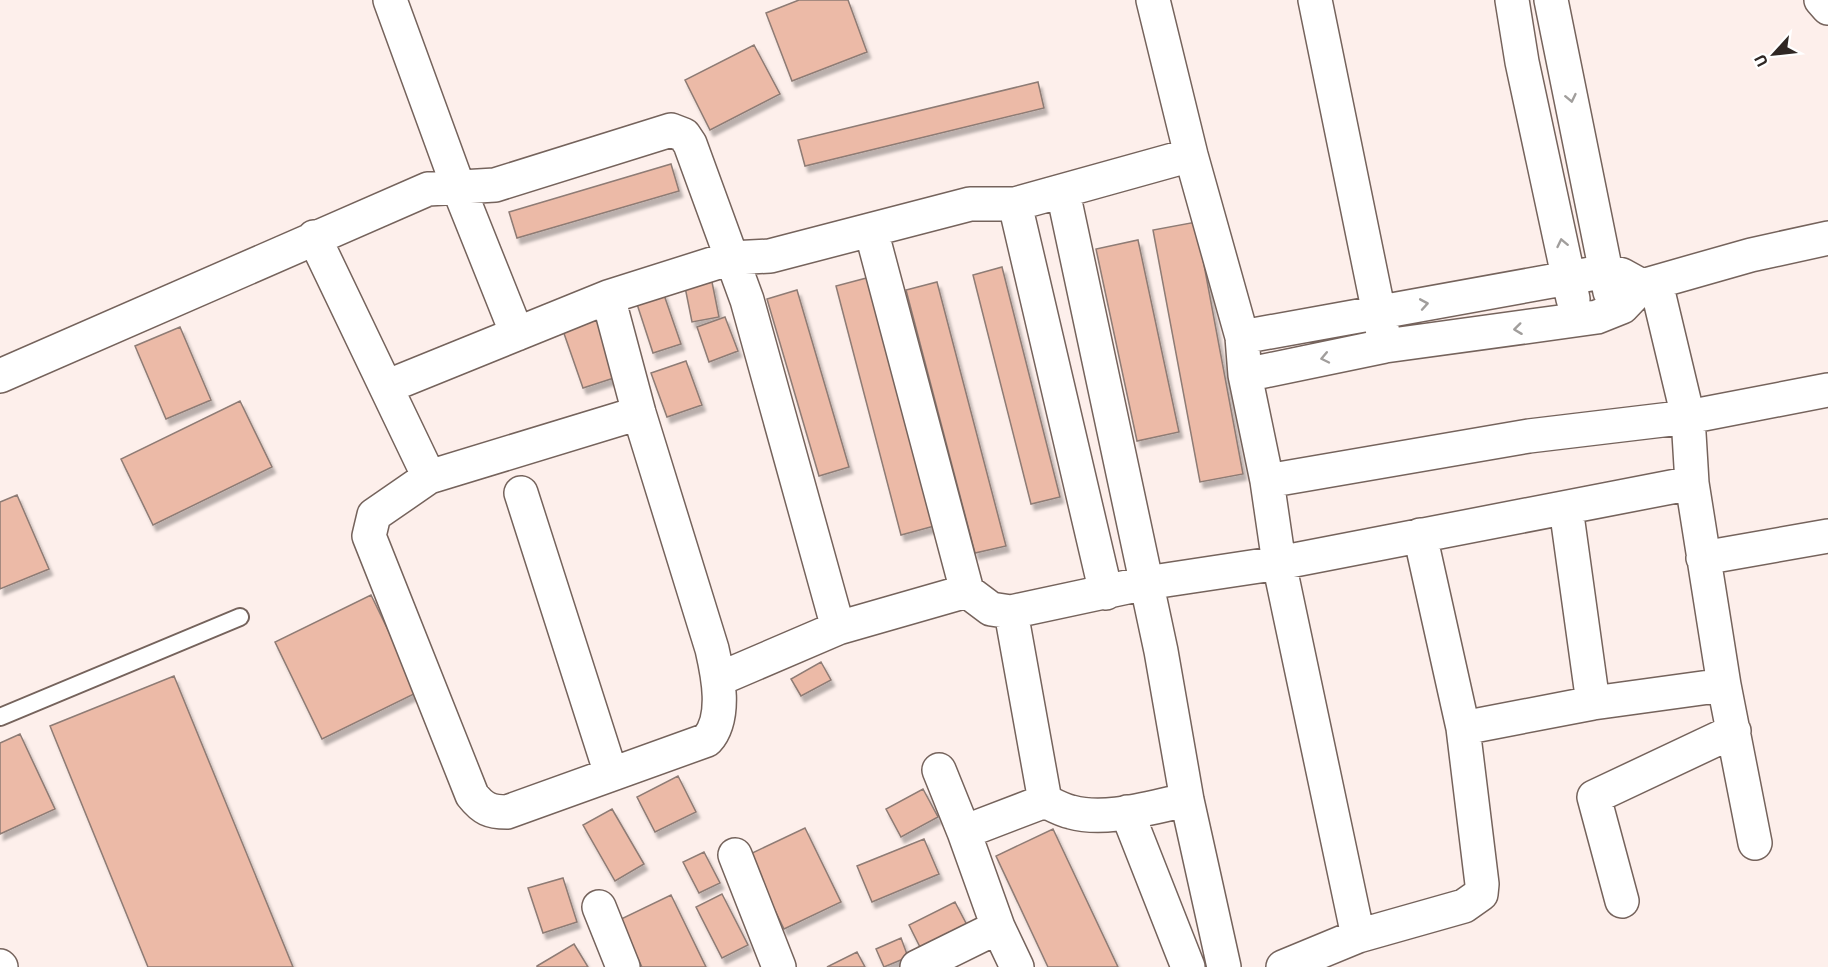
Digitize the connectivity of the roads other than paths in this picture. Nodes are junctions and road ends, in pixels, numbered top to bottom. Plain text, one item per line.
1 (390, 0) edge
2 (1153, 0) edge
3 (1315, 0) edge
4 (1512, 0) edge
5 (1551, 0) edge
6 (1821, 0) edge
7 (1828, 8) edge
8 (1562, 54) junction
9 (1522, 62) junction
10 (1191, 155) junction
11 (459, 189) junction
12 (1062, 192) junction
13 (1015, 204) junction
14 (871, 230) junction
15 (314, 237) junction
16 (1828, 238) edge
17 (731, 258) junction
18 (1607, 271) junction
19 (1570, 278) junction
20 (1649, 285) junction
21 (608, 297) junction
22 (1380, 312) junction
23 (1614, 312) junction
24 (1576, 321) junction
25 (517, 333) junction
26 (1242, 337) junction
27 (1385, 346) junction
28 (1245, 375) junction
29 (0, 376) edge
30 (386, 387) junction
31 (1828, 390) edge
32 (639, 413) junction
33 (1688, 417) junction
34 (429, 477) junction
35 (1267, 480) junction
36 (1692, 483) junction
37 (521, 493) dead end
38 (1566, 508) junction
39 (1420, 535) junction
40 (1828, 536) edge
41 (1703, 558) junction
42 (1279, 563) junction
43 (1146, 583) junction
44 (967, 591) junction
45 (1106, 593) junction
46 (1011, 612) junction
47 (240, 617) dead end
48 (837, 628) junction
49 (719, 679) junction
50 (1724, 685) junction
51 (1593, 704) junction
52 (0, 717) edge
53 (1463, 728) junction
54 (1734, 731) junction
55 (939, 770) dead end
56 (611, 774) junction
57 (1187, 800) junction
58 (1045, 801) junction
59 (1127, 812) junction
60 (964, 832) junction
61 (1755, 843) dead end
62 (735, 855) dead end
63 (1622, 901) dead end
64 (599, 907) dead end
65 (998, 927) junction
66 (1358, 936) junction
67 (623, 967) edge
68 (780, 967) edge
69 (917, 967) edge
70 (1017, 967) edge
71 (1188, 967) edge
72 (1224, 967) edge
73 (1283, 967) edge

1 - 11 street
2 - 10 street
3 - 22 street
4 - 9 street
5 - 8 street
6 - 7 street
8 - 9 street
8 -> 18 street
19 -> 9 street
10 - 12 street
10 - 26 street
11 - 15 street
11 - 17 street
11 - 25 street
12 - 13 street
12 - 43 street
13 - 14 street
13 - 45 street
14 - 17 street
14 - 44 street
15 - 29 street
15 - 30 street
16 - 20 street
17 - 21 street
17 - 48 street
18 - 19 street
18 - 20 street
18 - 23 street
22 -> 19 street
19 - 24 street
20 - 23 street
20 - 33 street
21 - 25 street
21 - 32 street
22 - 26 street
22 - 27 street
23 - 24 street
24 -> 27 street
25 - 30 street
26 - 28 street
27 -> 28 street
28 - 35 street
30 - 34 street
31 - 33 street
32 - 34 street
32 - 49 street
33 - 35 street
33 - 36 street
34 - 56 street
35 - 42 street
36 - 38 street
36 - 41 street
37 - 56 street
38 - 39 street
38 - 51 street
39 - 42 street
39 - 53 street
40 - 41 street
41 - 50 street
42 - 43 street
42 - 66 street
43 - 45 street
43 - 57 street
44 - 46 street
44 - 48 street
45 - 46 street
46 - 58 street
47 - 52 lane
48 - 49 street
49 - 56 street
50 - 51 street
50 - 54 street
51 - 53 street
53 - 66 street
54 - 61 street
54 - 63 street
55 - 60 street
57 - 59 street
57 - 72 street
58 - 59 street
58 - 60 street
59 - 71 street
60 - 65 street
62 - 68 street
64 - 67 street
65 - 69 street
65 - 70 street
66 - 73 street

